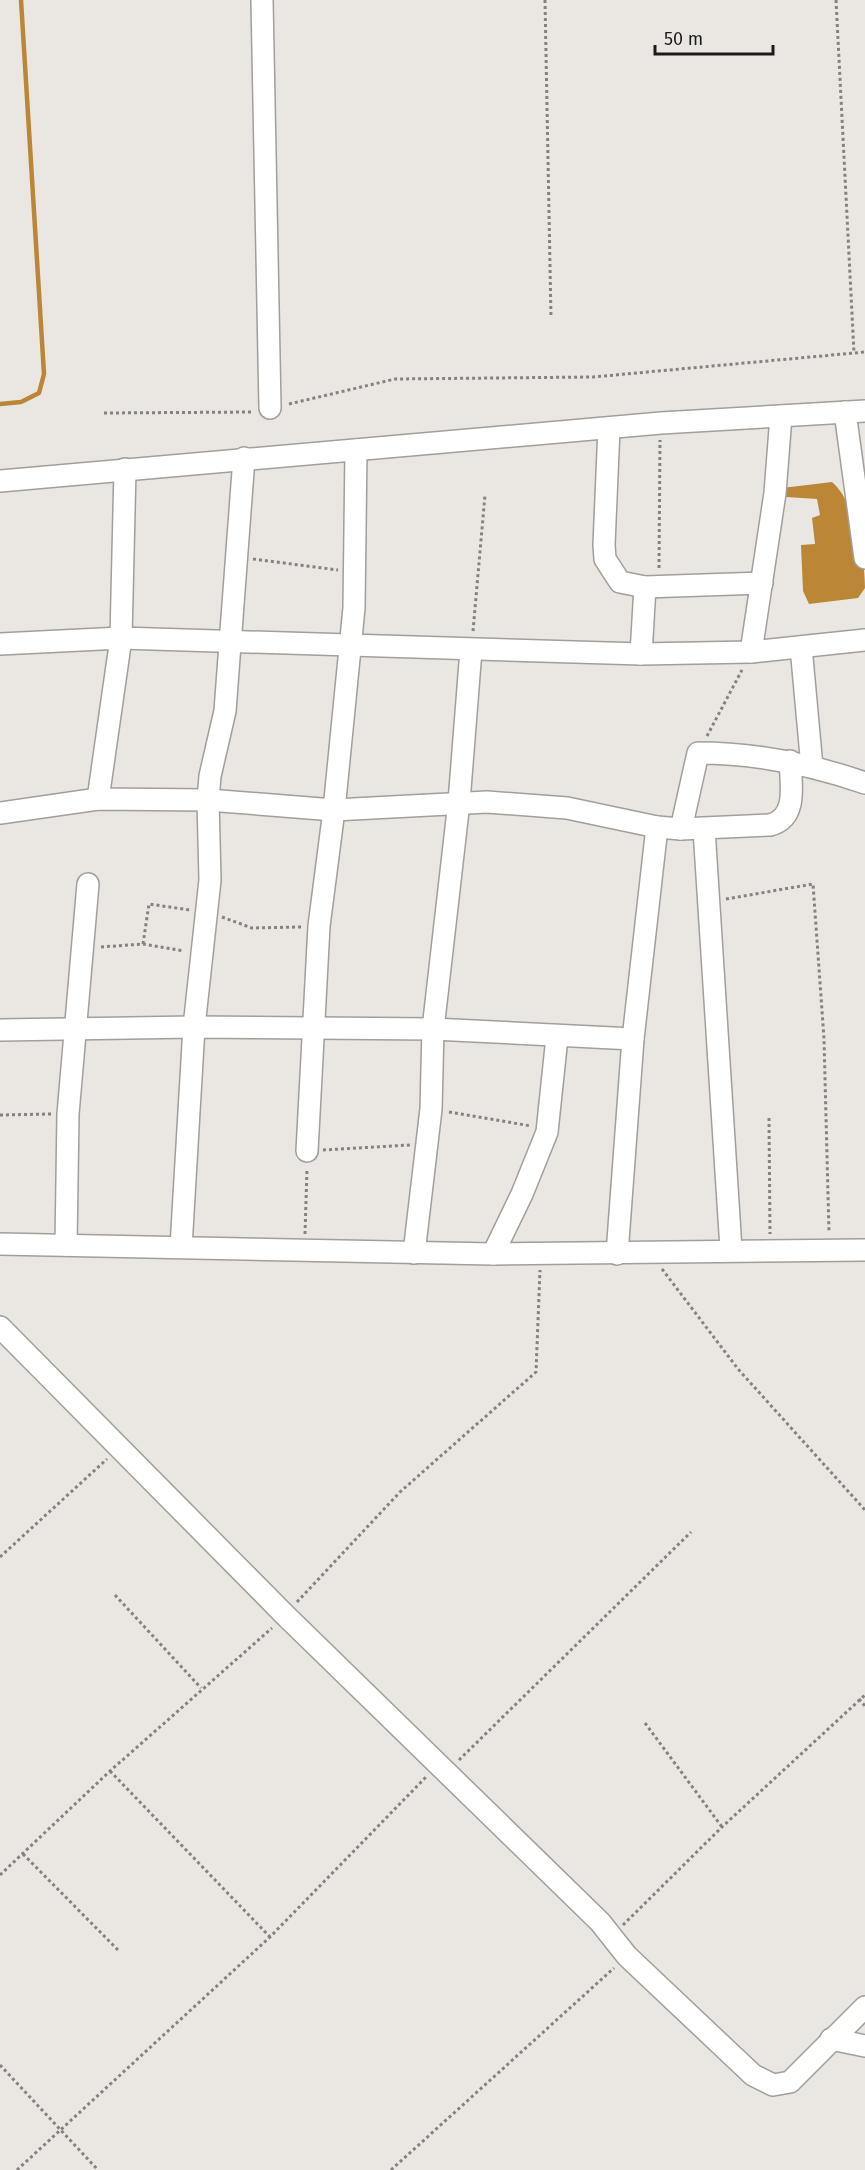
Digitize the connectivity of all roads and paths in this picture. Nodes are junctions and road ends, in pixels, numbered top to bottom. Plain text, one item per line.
1 (262, 0) edge
2 (545, 0) edge
3 (836, 0) edge
4 (551, 318) dead end
5 (865, 352) edge
6 (854, 353) junction
7 (270, 408) junction
8 (855, 412) edge
9 (104, 413) dead end
10 (781, 416) junction
11 (661, 423) junction
12 (609, 428) junction
13 (356, 450) junction
14 (244, 458) junction
15 (125, 469) junction
16 (0, 483) edge
17 (485, 495) dead end
18 (236, 557) junction
19 (865, 558) edge
20 (356, 572) junction
21 (762, 583) junction
22 (652, 587) junction
23 (121, 638) junction
24 (230, 640) junction
25 (865, 640) edge
26 (0, 644) edge
27 (351, 645) junction
28 (801, 647) junction
29 (471, 650) junction
30 (751, 652) junction
31 (641, 654) junction
32 (698, 753) junction
33 (790, 761) junction
34 (812, 767) junction
35 (865, 783) edge
36 (98, 799) junction
37 (208, 800) junction
38 (459, 802) junction
39 (334, 810) junction
40 (0, 813) edge
41 (657, 827) junction
42 (681, 829) junction
43 (704, 830) junction
44 (88, 884) dead end
45 (710, 902) junction
46 (208, 912) junction
47 (319, 926) junction
48 (143, 944) junction
49 (81, 948) junction
50 (204, 954) junction
51 (75, 1027) junction
52 (194, 1027) junction
53 (314, 1029) junction
54 (433, 1029) junction
55 (0, 1030) edge
56 (557, 1037) junction
57 (633, 1039) junction
58 (431, 1109) junction
59 (68, 1114) junction
60 (0, 1115) edge
61 (769, 1118) dead end
62 (547, 1132) junction
63 (426, 1144) junction
64 (307, 1151) junction
65 (0, 1244) edge
66 (66, 1245) junction
67 (181, 1247) junction
68 (731, 1249) junction
69 (770, 1249) junction
70 (829, 1250) junction
71 (865, 1250) edge
72 (304, 1251) junction
73 (651, 1252) junction
74 (414, 1253) junction
75 (540, 1253) junction
76 (493, 1254) junction
77 (617, 1254) junction
78 (0, 1327) edge
79 (119, 1448) junction
80 (865, 1510) edge
81 (691, 1532) dead end
82 (0, 1557) edge
83 (115, 1595) dead end
84 (282, 1618) junction
85 (201, 1688) junction
86 (865, 1695) edge
87 (860, 1699) junction
88 (865, 1706) edge
89 (645, 1723) dead end
90 (442, 1768) junction
91 (110, 1771) junction
92 (722, 1827) junction
93 (23, 1854) junction
94 (0, 1875) edge
95 (270, 1937) junction
96 (612, 1937) junction
97 (118, 1950) dead end
98 (627, 1956) junction
99 (865, 2007) edge
100 (831, 2039) junction
101 (865, 2046) edge
102 (0, 2066) edge
103 (59, 2130) junction
104 (16, 2170) edge
105 (98, 2170) edge
106 (391, 2170) edge

1 - 7 street
2 - 4 path
3 - 6 path
5 - 6 path
6 - 7 path
7 - 9 path
8 - 10 street
8 - 19 street
10 - 11 street
10 - 21 street
11 - 12 street
11 - 22 path
12 - 13 street
12 - 22 street
13 - 14 street
13 - 20 street
14 - 15 street
14 - 18 street
15 - 16 street
15 - 23 street
17 - 29 path
18 - 20 path
18 - 24 street
20 - 27 street
21 - 22 street
21 - 30 street
22 - 31 street
23 - 24 street
23 - 26 street
23 - 36 street
24 - 27 street
24 - 37 street
25 - 28 street
27 - 29 street
27 - 39 street
28 - 30 street
28 - 34 street
29 - 31 street
29 - 38 street
30 - 31 street
30 - 32 path
32 - 33 street
32 - 42 street
33 - 34 street
33 - 43 street
34 - 35 street
36 - 37 street
36 - 40 street
37 - 39 street
37 - 46 street
38 - 39 street
38 - 41 street
38 - 54 street
39 - 47 street
41 - 42 street
41 - 57 street
42 - 43 street
43 - 45 street
44 - 49 street
45 - 68 street
45 - 70 path
46 - 47 path
46 - 48 path
46 - 50 street
47 - 53 street
48 - 49 path
48 - 50 path
49 - 51 street
50 - 52 street
51 - 52 street
51 - 55 street
51 - 59 street
52 - 53 street
52 - 67 street
53 - 54 street
53 - 64 street
54 - 56 street
54 - 58 street
56 - 57 street
56 - 62 street
57 - 77 street
58 - 62 path
58 - 63 street
59 - 60 path
59 - 66 street
61 - 69 path
62 - 76 street
63 - 64 path
63 - 74 street
64 - 72 path
65 - 66 street
66 - 67 street
67 - 72 street
68 - 69 street
68 - 73 street
69 - 70 street
70 - 71 street
72 - 74 street
73 - 77 street
73 - 80 path
74 - 76 street
75 - 76 street
75 - 77 street
75 - 84 path
78 - 79 street
79 - 82 path
79 - 84 street
81 - 90 path
83 - 85 path
84 - 85 path
84 - 90 street
85 - 91 path
86 - 87 path
87 - 88 path
87 - 92 path
89 - 92 path
90 - 95 path
90 - 96 street
91 - 93 path
91 - 95 path
92 - 96 path
93 - 94 path
93 - 97 path
95 - 103 path
96 - 98 street
98 - 100 street
98 - 106 path
99 - 100 street
100 - 101 street
102 - 103 path
103 - 104 path
103 - 105 path

